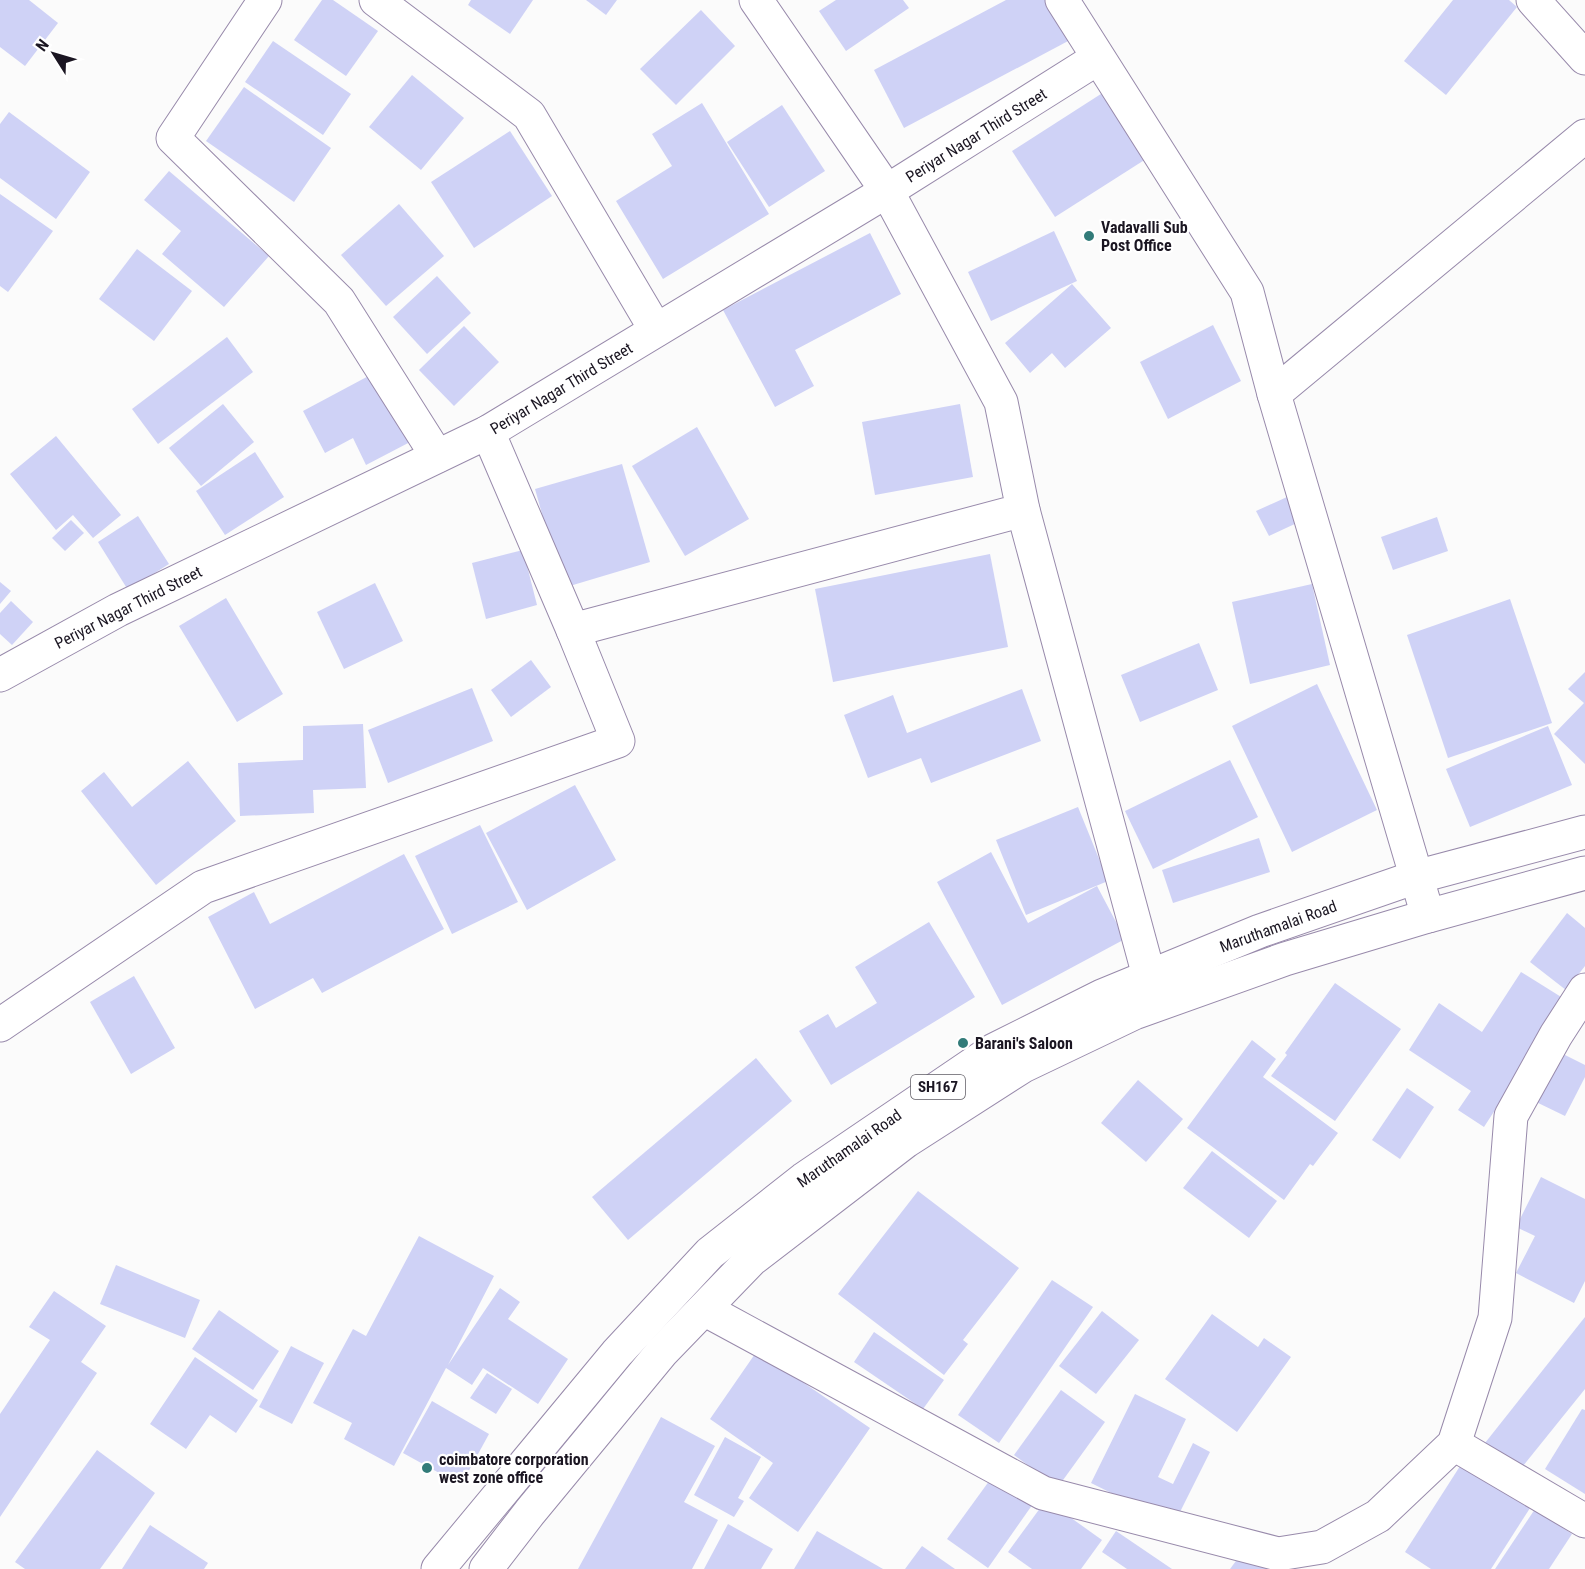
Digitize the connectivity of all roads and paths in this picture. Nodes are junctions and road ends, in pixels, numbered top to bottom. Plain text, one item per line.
1 (266, 0) edge
2 (376, 0) edge
3 (756, 0) edge
4 (1062, 0) edge
5 (1533, 0) edge
6 (1098, 58) junction
7 (1585, 58) edge
8 (1585, 136) edge
9 (887, 191) junction
10 (657, 330) junction
11 (1274, 394) junction
12 (488, 432) junction
13 (437, 456) junction
14 (1023, 510) junction
15 (573, 630) junction
16 (0, 675) edge
17 (1585, 832) edge
18 (1585, 873) edge
19 (1416, 877) junction
20 (1428, 916) junction
21 (1149, 976) junction
22 (1585, 990) edge
23 (0, 1025) edge
24 (704, 1309) junction
25 (1454, 1444) junction
26 (1585, 1521) edge
27 (494, 1567) edge
28 (438, 1569) edge

1 - 13 street
2 - 10 street
3 - 9 street
4 - 6 street
5 - 7 street
6 - 9 street, Periyar Nagar Third Street
6 - 11 street
8 - 11 street
9 - 10 street, Periyar Nagar Third Street
9 - 14 street
10 - 12 street, Periyar Nagar Third Street
11 - 19 street
12 - 13 street, Periyar Nagar Third Street
12 - 15 street
13 - 16 street, Periyar Nagar Third Street
14 - 15 street
14 - 21 street
15 - 23 street
17 - 19 street, Maruthamalai Road / SH167
18 - 20 street, Maruthamalai Road / SH167
19 - 20 street
19 - 21 street, Maruthamalai Road / SH167
20 - 24 street, Maruthamalai Road / SH167
21 - 28 street, Maruthamalai Road / SH167
22 - 25 street
24 - 25 street
24 - 27 street, Maruthamalai Road / SH167
25 - 26 street

